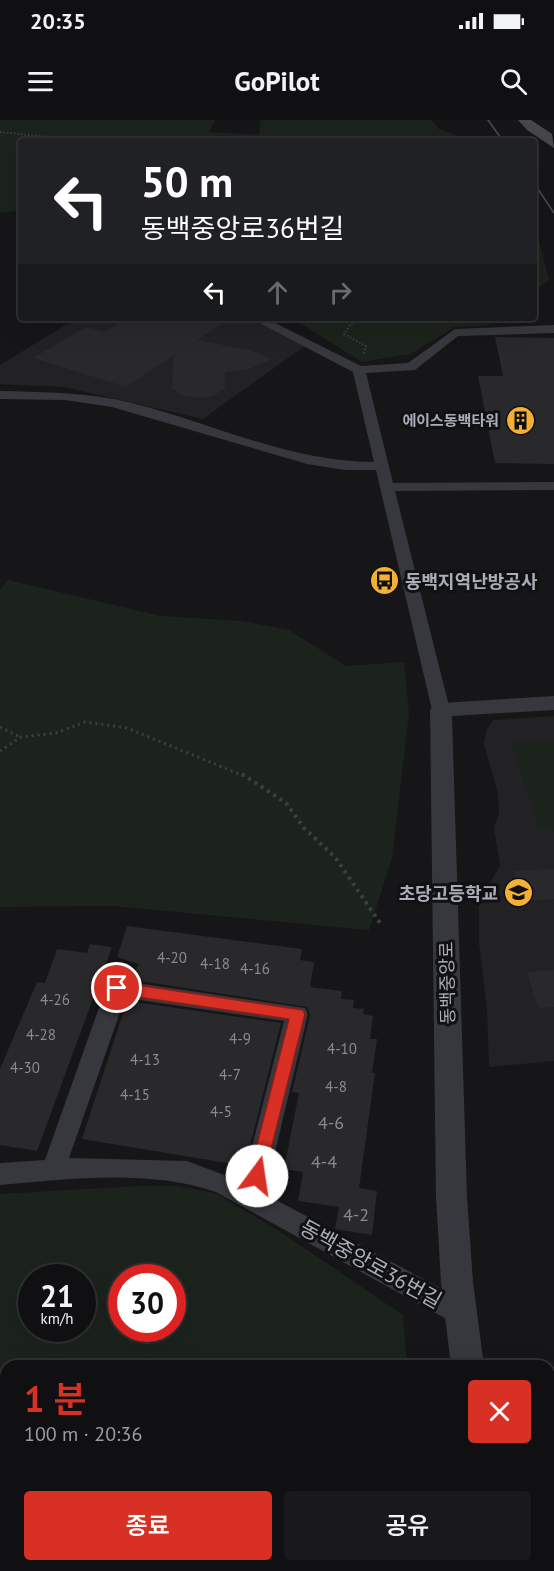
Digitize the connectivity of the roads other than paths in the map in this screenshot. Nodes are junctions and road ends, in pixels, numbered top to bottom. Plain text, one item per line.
1 (524, 120) edge
2 (550, 133) edge
3 (262, 321) edge
4 (554, 329) edge
5 (359, 370) junction
6 (0, 395) edge
7 (382, 466) junction
8 (387, 486) junction
9 (554, 486) edge
10 (554, 703) edge
11 (441, 711) junction
12 (53, 1170) junction
13 (0, 1174) edge
14 (251, 1199) junction
15 (459, 1312) junction
16 (466, 1360) edge

1 - 2 main road
3 - 5 street
4 - 5 street
5 - 7 street
6 - 7 street
7 - 8 street
8 - 9 street
8 - 11 street
10 - 11 street
11 - 15 street, 동백중앙로
12 - 13 street, 동백중앙로36번길
12 - 14 street, 동백중앙로36번길
12 - 14 street
14 - 15 street, 동백중앙로36번길
15 - 16 street, 동백중앙로

